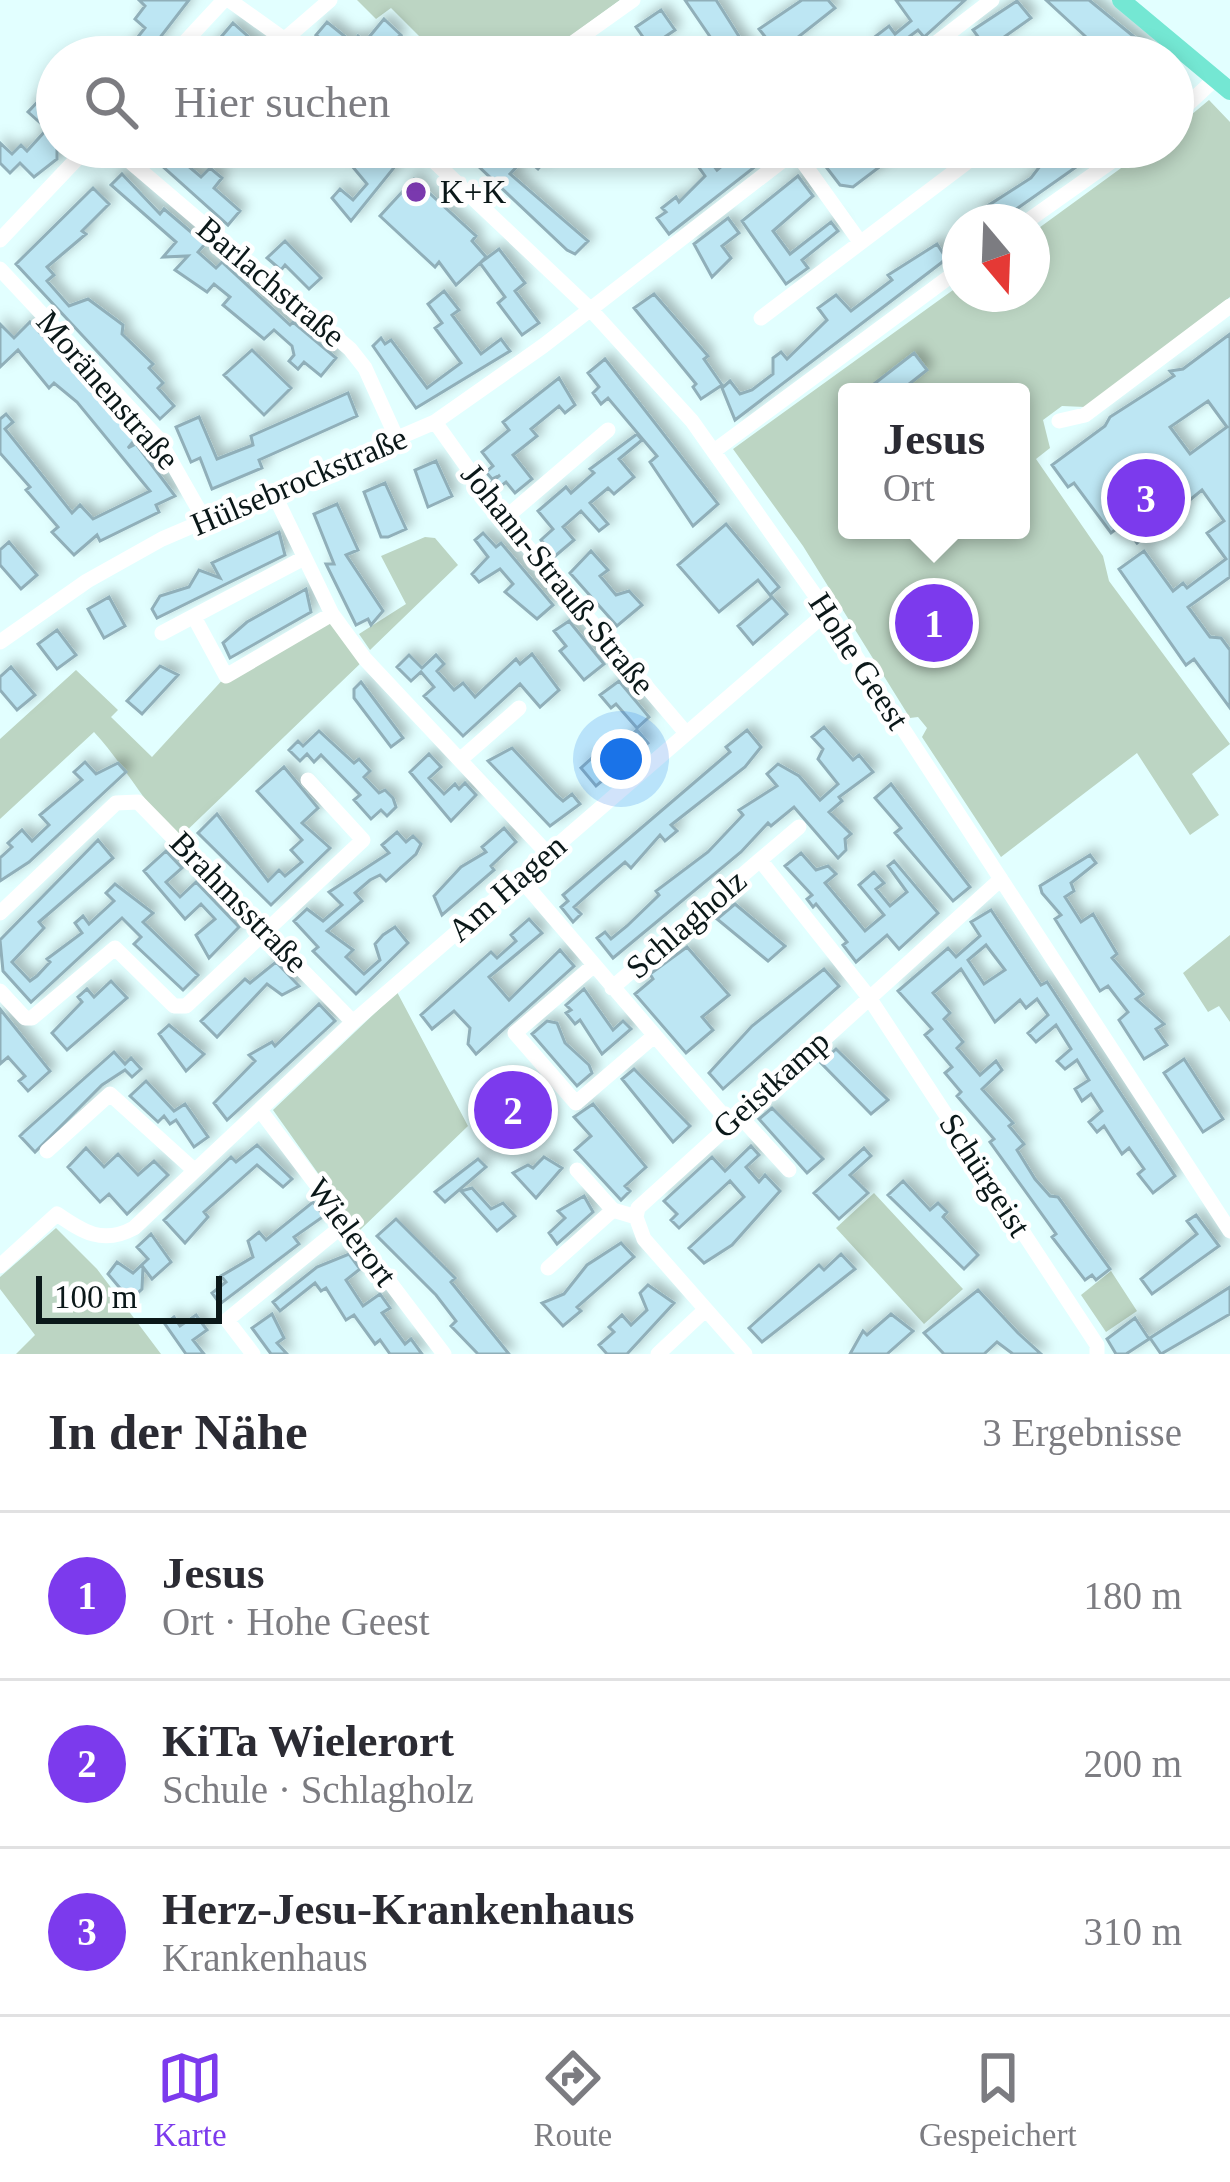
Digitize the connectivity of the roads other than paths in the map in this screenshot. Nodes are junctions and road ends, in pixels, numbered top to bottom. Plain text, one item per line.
1 (226, 0) edge
2 (330, 0) edge
3 (633, 0) edge
4 (992, 0) edge
5 (1121, 0) edge
6 (191, 36) edge
7 (281, 36) edge
8 (289, 36) edge
9 (591, 36) edge
10 (945, 36) edge
11 (1164, 36) edge
12 (1194, 61) edge
13 (1223, 85) edge
14 (1194, 104) edge
15 (68, 168) edge
16 (138, 168) edge
17 (445, 168) edge
18 (774, 168) edge
19 (811, 168) edge
20 (959, 168) edge
21 (1102, 168) edge
22 (1050, 205) edge
23 (0, 241) edge
24 (860, 242) junction
25 (0, 269) edge
26 (942, 281) edge
27 (1230, 306) edge
28 (591, 310) junction
29 (761, 318) dead end
30 (1059, 421) dead end
31 (435, 422) junction
32 (608, 430) dead end
33 (398, 441) junction
34 (713, 451) junction
35 (273, 492) junction
36 (204, 519) junction
37 (504, 519) junction
38 (302, 559) junction
39 (827, 612) junction
40 (332, 614) junction
41 (194, 617) junction
42 (162, 633) dead end
43 (0, 642) edge
44 (519, 708) dead end
45 (686, 733) junction
46 (461, 759) junction
47 (308, 780) dead end
48 (799, 827) dead end
49 (547, 854) junction
50 (760, 860) junction
51 (519, 877) junction
52 (1001, 879) junction
53 (0, 913) edge
54 (267, 930) junction
55 (593, 966) junction
56 (612, 988) junction
57 (0, 991) edge
58 (868, 996) junction
59 (353, 1022) junction
60 (654, 1036) junction
61 (260, 1110) junction
62 (733, 1117) junction
63 (47, 1150) dead end
64 (577, 1170) dead end
65 (789, 1170) dead end
66 (194, 1171) junction
67 (613, 1210) junction
68 (636, 1217) junction
69 (346, 1223) junction
70 (1230, 1231) edge
71 (1, 1262) edge
72 (548, 1268) dead end
73 (704, 1311) junction
74 (253, 1354) edge
75 (444, 1354) edge
76 (658, 1354) edge
77 (745, 1354) edge
78 (1097, 1354) edge

1 - 6 street
1 - 7 street
2 - 8 street
3 - 9 street
4 - 10 street
5 - 11 main road
12 - 13 main road
13 - 14 street
15 - 23 street
16 - 33 street, Barlachstraße
17 - 28 street, Hohe Geest
18 - 28 street, Hülsebrockstraße
19 - 24 street
20 - 24 street
21 - 22 street
24 - 29 street
25 - 36 street, Moränenstraße
26 - 34 street
27 - 30 street
28 - 31 street, Hülsebrockstraße
28 - 34 street, Hohe Geest
31 - 33 street, Hülsebrockstraße
31 - 37 street, Johann-Strauß-Straße
32 - 37 street
33 - 35 street, Hülsebrockstraße
34 - 39 street, Hohe Geest
35 - 36 street, Hülsebrockstraße
35 - 38 street
36 - 43 street, Hülsebrockstraße
37 - 45 street, Johann-Strauß-Straße
38 - 40 street
38 - 41 street
39 - 45 street, Am Hagen
39 - 52 street, Hohe Geest
40 - 41 street
40 - 46 street
41 - 42 street
44 - 46 street
45 - 49 street, Am Hagen
46 - 49 street
47 - 54 street
48 - 50 street, Schlagholz
49 - 51 street, Am Hagen
50 - 56 street, Schlagholz
50 - 58 street, Schlagholz
51 - 55 street, Schlagholz
51 - 59 street, Am Hagen
52 - 58 street, Geistkamp
52 - 70 street, Hohe Geest
53 - 54 street, Brahmsstraße
54 - 57 street
54 - 59 street, Brahmsstraße
55 - 56 street, Schlagholz
55 - 60 street, Schlagholz
56 - 60 street, Schlagholz
58 - 62 street, Geistkamp
58 - 78 street, Schürgeist
59 - 61 street, Am Hagen
60 - 62 street, Schlagholz
61 - 66 street, Am Hagen
61 - 69 street, Wielerort
62 - 65 street, Schlagholz
62 - 68 street, Geistkamp
63 - 66 street
64 - 67 street
66 - 71 street, Am Hagen
67 - 68 street
67 - 72 street
68 - 73 street
69 - 74 street
69 - 75 street, Wielerort
73 - 76 street
73 - 77 street

